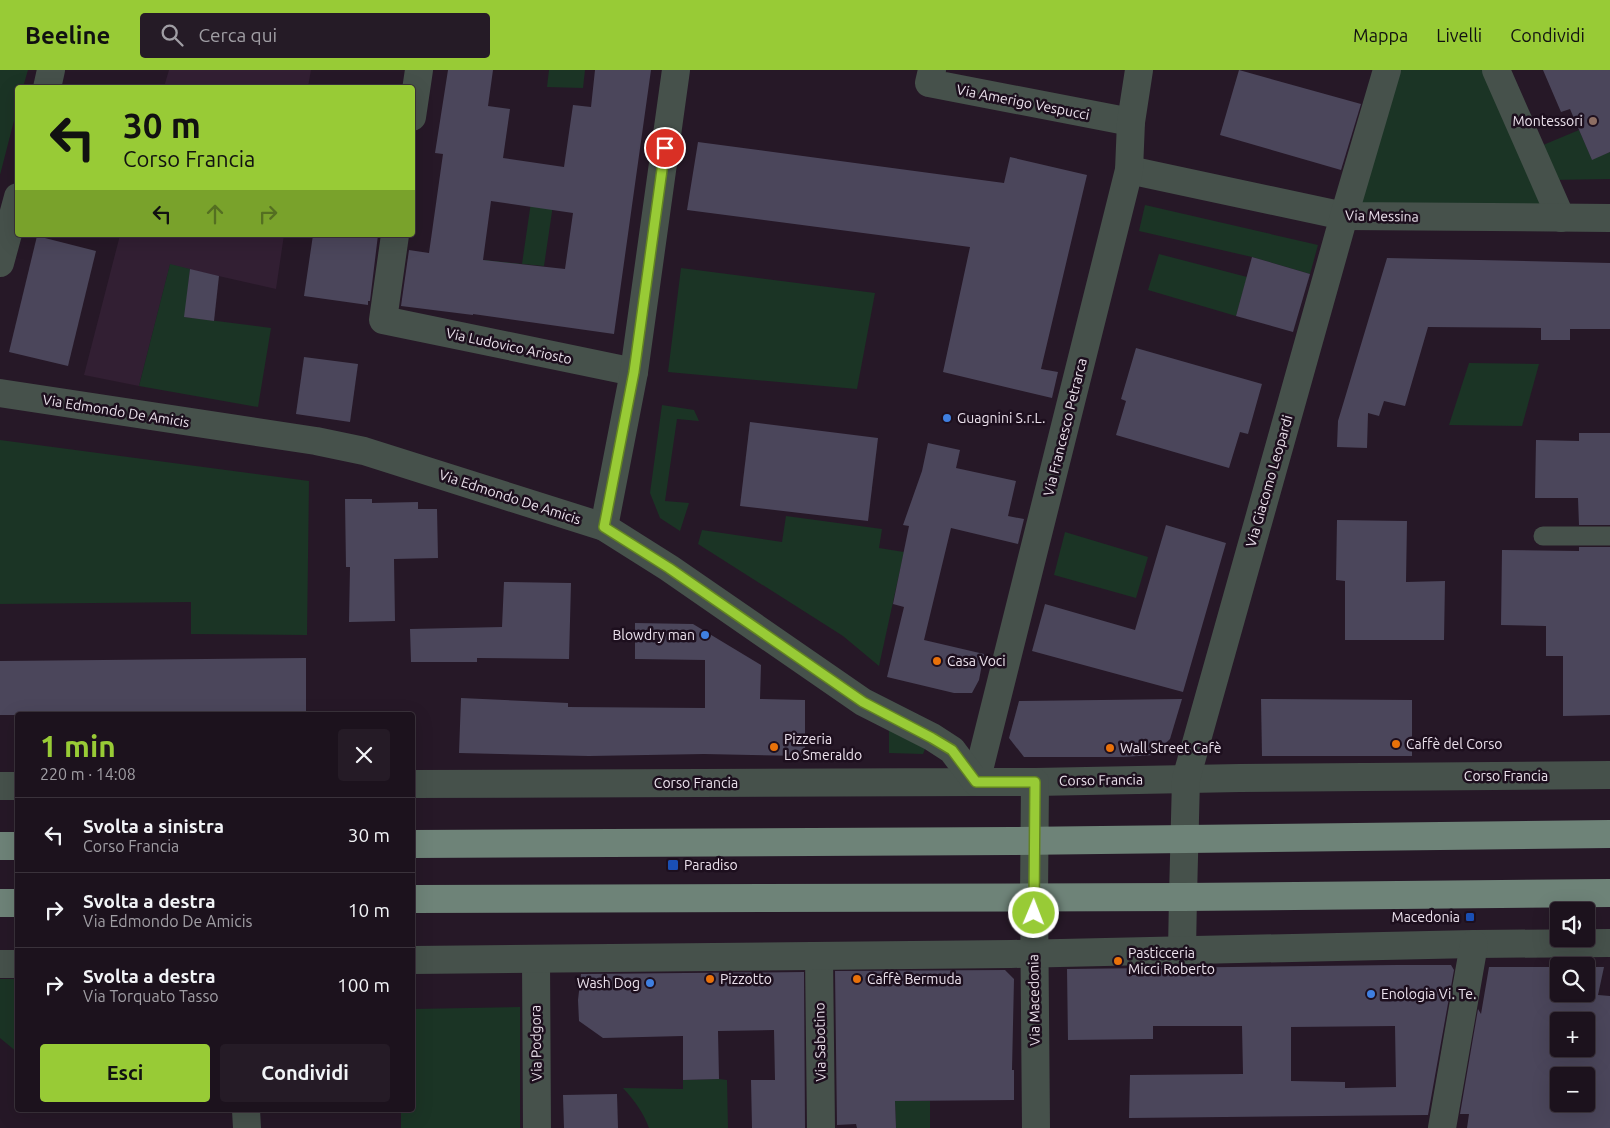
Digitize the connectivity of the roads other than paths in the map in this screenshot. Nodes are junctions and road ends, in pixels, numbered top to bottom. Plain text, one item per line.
1 (51, 70) edge
2 (419, 70) edge
3 (676, 70) edge
4 (932, 70) edge
5 (1139, 70) edge
6 (1387, 70) edge
7 (1496, 70) edge
8 (47, 85) edge
9 (415, 97) edge
10 (1131, 122) junction
11 (1129, 170) junction
12 (15, 208) edge
13 (1344, 216) junction
14 (1561, 218) junction
15 (1610, 218) edge
16 (396, 237) edge
17 (0, 262) edge
18 (634, 372) junction
19 (0, 393) edge
20 (604, 527) junction
21 (1543, 536) dead end
22 (1610, 536) edge
23 (1610, 775) edge
24 (1186, 779) junction
25 (976, 782) junction
26 (1035, 782) junction
27 (415, 784) edge
28 (0, 786) edge
29 (15, 786) edge
30 (1610, 834) edge
31 (1183, 838) junction
32 (1035, 841) junction
33 (415, 844) edge
34 (0, 846) edge
35 (15, 846) edge
36 (1610, 893) edge
37 (1034, 896) junction
38 (1183, 897) junction
39 (415, 899) edge
40 (0, 903) edge
41 (15, 903) edge
42 (1610, 943) edge
43 (1474, 944) junction
44 (1182, 950) junction
45 (1034, 954) junction
46 (819, 956) junction
47 (536, 958) junction
48 (415, 960) edge
49 (0, 964) edge
50 (15, 964) edge
51 (246, 1112) edge
52 (247, 1128) edge
53 (537, 1128) edge
54 (821, 1128) edge
55 (1036, 1128) edge
56 (1442, 1128) edge

1 - 8 street
2 - 9 street
3 - 18 street
4 - 10 street, Via Amerigo Vespucci
5 - 10 street, Via Francesco Petrarca
6 - 13 street, Via Giacomo Leopardi
7 - 14 street
10 - 11 street, Via Francesco Petrarca
11 - 13 street, Via Messina
11 - 25 street, Via Francesco Petrarca
12 - 17 street
13 - 14 street, Via Messina
13 - 24 street, Via Giacomo Leopardi
14 - 15 street, Via Messina
16 - 18 street, Via Ludovico Ariosto
18 - 20 street
19 - 20 street, Via Edmondo De Amicis
20 - 25 street, Via Edmondo De Amicis
21 - 22 lane
23 - 24 street, Corso Francia
24 - 26 street, Corso Francia
24 - 31 street, Via Giacomo Leopardi
25 - 26 street, Corso Francia
25 - 27 street, Corso Francia
26 - 32 street, Via Macedonia
28 - 29 street
30 - 31 main road
31 - 32 main road
31 - 38 street, Via Giacomo Leopardi
32 - 33 main road
32 - 37 street, Via Macedonia
34 - 35 main road
36 - 38 main road
37 - 38 main road
37 - 39 main road
37 - 45 street, Via Macedonia
38 - 44 street
40 - 41 main road
42 - 43 street
43 - 44 street
43 - 56 street
44 - 45 street
45 - 46 street
45 - 55 street, Via Macedonia
46 - 47 street
46 - 54 street, Via Sabotino
47 - 48 street
47 - 53 street, Via Podgora
49 - 50 street
51 - 52 street

